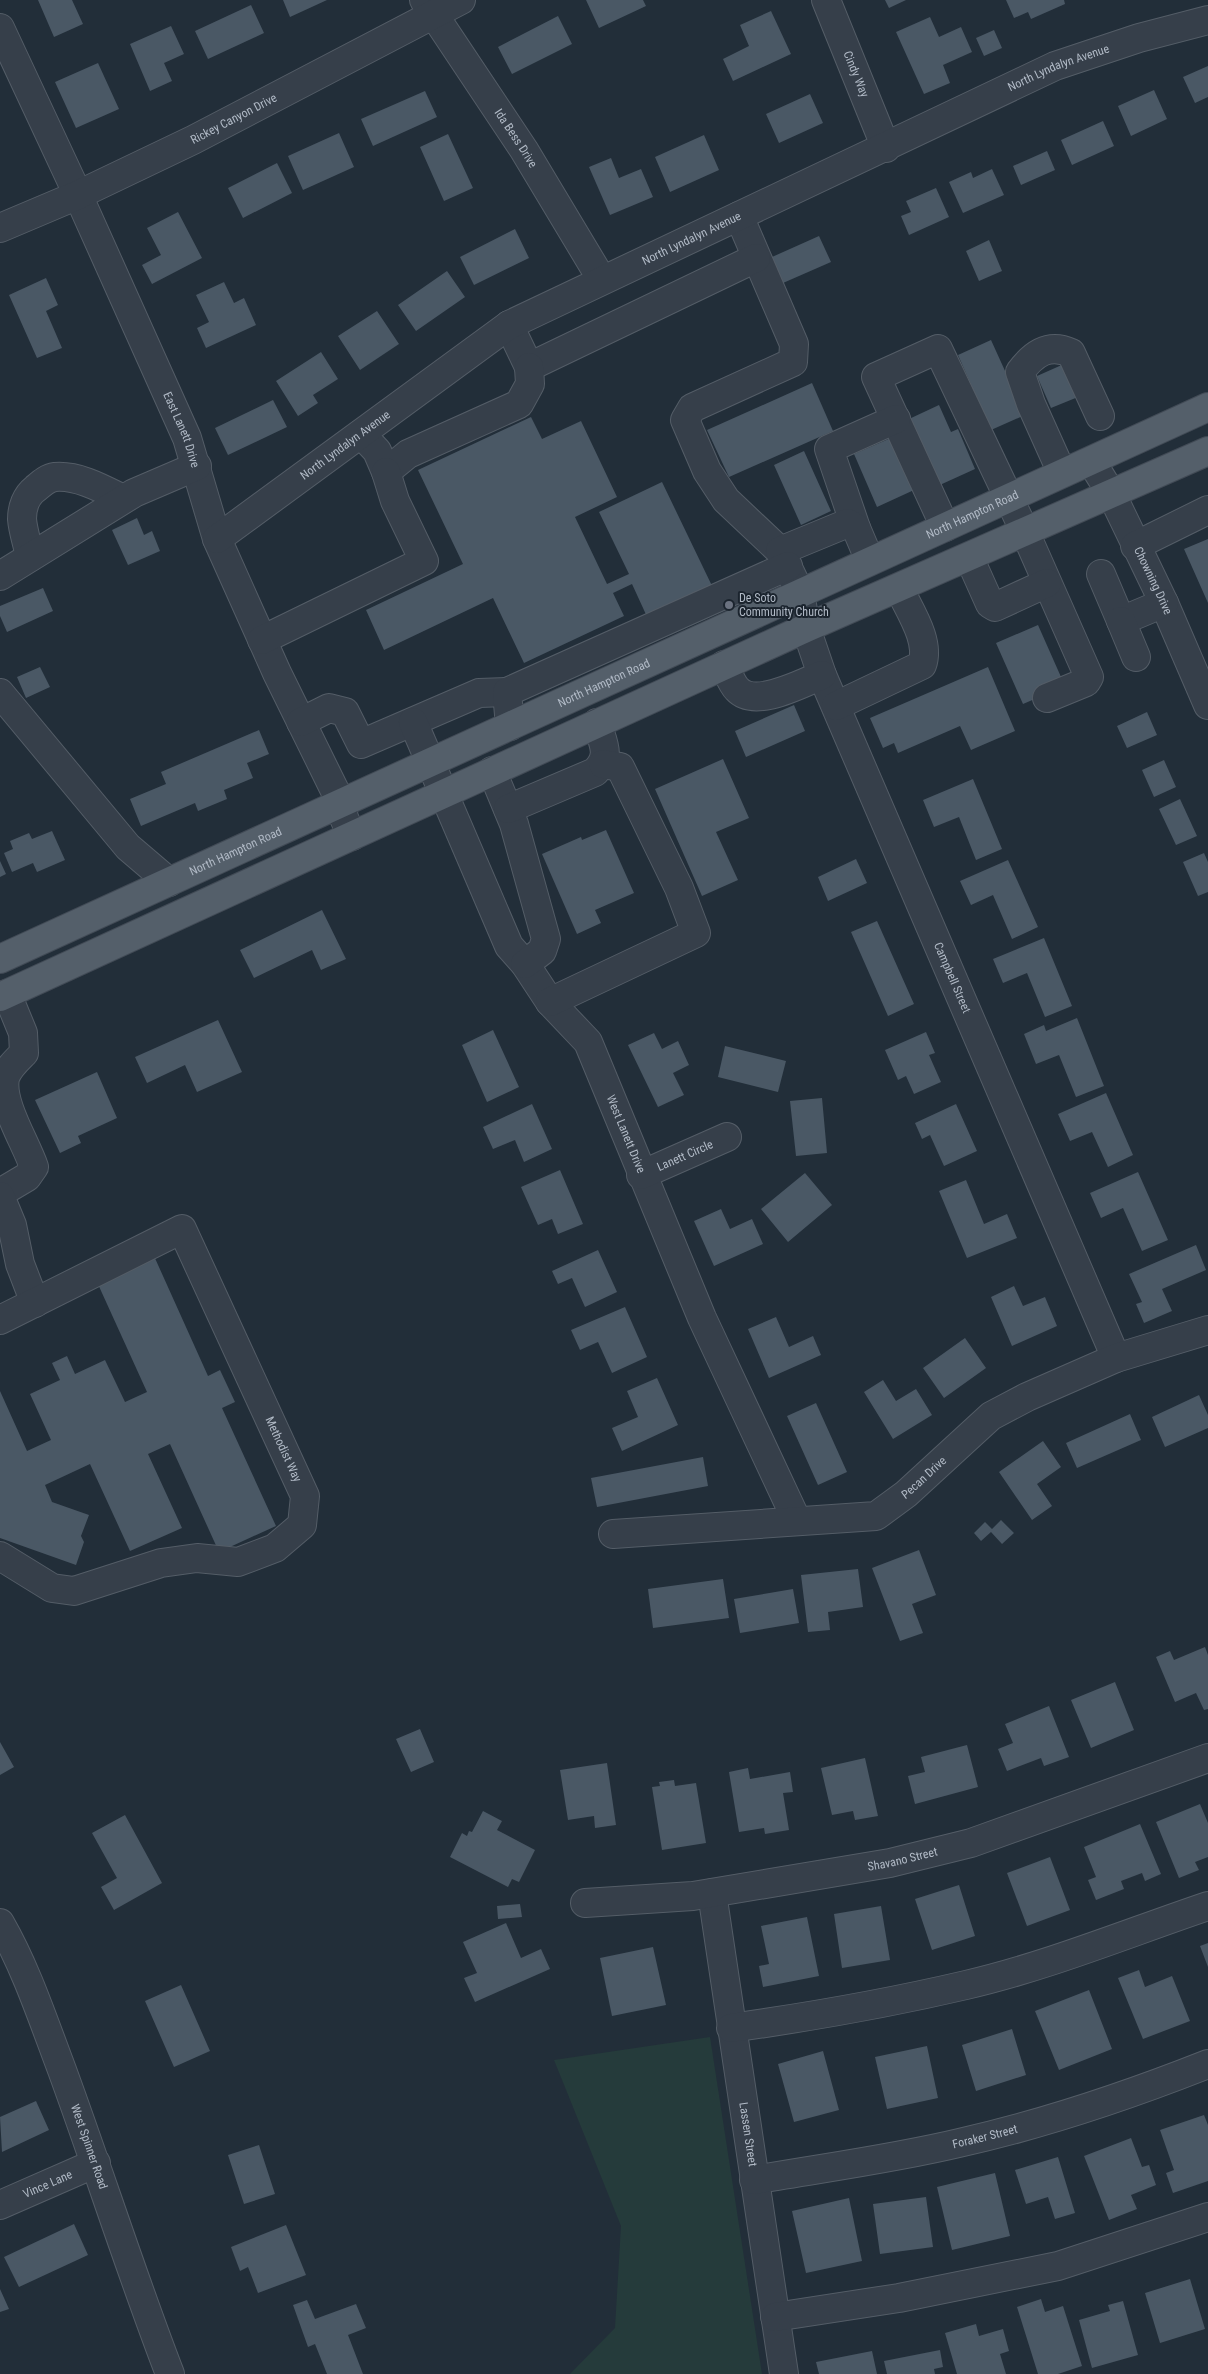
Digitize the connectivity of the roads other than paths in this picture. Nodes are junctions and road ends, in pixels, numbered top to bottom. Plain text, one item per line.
1 (461, 0) edge
2 (826, 0) edge
3 (429, 7) edge
4 (1208, 20) edge
5 (0, 28) edge
6 (886, 148) junction
7 (78, 195) junction
8 (739, 216) junction
9 (0, 228) edge
10 (756, 258) junction
11 (602, 280) junction
12 (509, 325) junction
13 (529, 367) junction
14 (1208, 407) edge
15 (1100, 416) dead end
16 (896, 419) junction
17 (360, 434) junction
18 (1208, 451) edge
19 (1091, 462) junction
20 (197, 466) junction
21 (386, 472) junction
22 (1062, 473) junction
23 (1112, 495) junction
24 (1009, 498) junction
25 (123, 499) junction
26 (1208, 510) edge
27 (945, 527) junction
28 (856, 528) junction
29 (1025, 532) junction
30 (217, 539) junction
31 (1136, 546) junction
32 (30, 557) junction
33 (969, 557) junction
34 (784, 559) junction
35 (870, 561) junction
36 (1101, 574) dead end
37 (0, 576) edge
38 (1047, 583) junction
39 (899, 588) junction
40 (800, 593) junction
41 (1164, 603) junction
42 (1121, 621) junction
43 (806, 628) junction
44 (262, 640) junction
45 (686, 645) junction
46 (1136, 657) dead end
47 (712, 671) junction
48 (822, 675) junction
49 (507, 692) junction
50 (0, 693) edge
51 (1047, 698) dead end
52 (1208, 705) edge
53 (836, 706) junction
54 (301, 722) junction
55 (413, 722) junction
56 (597, 723) junction
57 (510, 726) junction
58 (524, 757) junction
59 (432, 762) junction
60 (603, 764) junction
61 (492, 771) junction
62 (444, 793) junction
63 (341, 803) junction
64 (508, 810) junction
65 (352, 836) junction
66 (169, 882) junction
67 (0, 959) edge
68 (525, 964) junction
69 (3, 995) edge
70 (550, 1002) junction
71 (727, 1137) dead end
72 (641, 1174) junction
73 (0, 1193) edge
74 (0, 1196) edge
75 (0, 1252) edge
76 (29, 1305) junction
77 (0, 1320) edge
78 (1208, 1330) edge
79 (1116, 1358) junction
80 (797, 1521) junction
81 (613, 1534) dead end
82 (0, 1556) edge
83 (1208, 1758) edge
84 (712, 1893) junction
85 (585, 1903) dead end
86 (1208, 1906) edge
87 (0, 1923) edge
88 (731, 2028) junction
89 (1208, 2064) edge
90 (96, 2163) junction
91 (754, 2180) junction
92 (0, 2205) edge
93 (1208, 2217) edge
94 (775, 2317) junction
95 (170, 2374) edge
96 (784, 2374) edge

1 - 3 street, Rickey Canyon Drive
2 - 6 street, Cindy Way
3 - 7 street, Rickey Canyon Drive
3 - 11 street, Ida Bess Drive
4 - 6 street, North Lyndalyn Avenue
5 - 7 street, East Lanett Drive
6 - 8 street, North Lyndalyn Avenue
7 - 9 street, Rickey Canyon Drive
7 - 20 street, East Lanett Drive
8 - 10 street
8 - 11 street, North Lyndalyn Avenue
10 - 13 street
10 - 34 street
11 - 12 street, North Lyndalyn Avenue
12 - 13 street
12 - 17 street, North Lyndalyn Avenue
13 - 21 street
14 - 19 main road, North Hampton Road
15 - 22 street
16 - 24 street
16 - 27 street
16 - 28 street
17 - 21 street
17 - 30 street, North Lyndalyn Avenue
18 - 23 main road
19 - 22 main road, North Hampton Road
19 - 23 street, Chowning Drive
20 - 25 street
20 - 30 street, East Lanett Drive
21 - 44 street
22 - 24 main road, North Hampton Road
23 - 29 main road
23 - 31 street, Chowning Drive
24 - 27 main road, North Hampton Road
24 - 29 street
25 - 32 street
25 - 32 street
26 - 31 street
27 - 35 main road, North Hampton Road
28 - 34 street
28 - 35 street
29 - 33 main road
29 - 38 street
30 - 44 street, East Lanett Drive
31 - 41 street, Chowning Drive
32 - 37 street
33 - 38 street
33 - 39 main road
34 - 40 street, Campbell Street
34 - 49 street
35 - 40 main road, North Hampton Road
36 - 42 street
38 - 51 street
39 - 43 main road
39 - 53 street
40 - 43 street, Campbell Street
40 - 45 main road, North Hampton Road
41 - 42 street
41 - 52 street, Chowning Drive
42 - 46 street
43 - 47 main road
43 - 48 street, Campbell Street
44 - 54 street, East Lanett Drive
45 - 47 main road
45 - 57 main road, North Hampton Road
47 - 48 street
47 - 56 main road
48 - 53 street, Campbell Street
49 - 55 street
49 - 57 street
50 - 66 street
53 - 79 street, Campbell Street
54 - 55 street
54 - 63 street, East Lanett Drive
55 - 59 street, West Lanett Drive
56 - 58 main road
56 - 60 street
57 - 58 main road
57 - 59 main road, North Hampton Road
58 - 61 main road
59 - 62 street, West Lanett Drive
59 - 63 main road, North Hampton Road
60 - 64 street
60 - 70 street
61 - 62 main road
61 - 64 street
62 - 65 main road
62 - 68 street, West Lanett Drive
63 - 65 street, East Lanett Drive
63 - 66 main road, North Hampton Road
64 - 68 street
65 - 69 main road
66 - 67 main road, North Hampton Road
68 - 70 street, West Lanett Drive
69 - 73 street
70 - 72 street, West Lanett Drive
71 - 72 street, Lanett Circle
72 - 80 street, West Lanett Drive
74 - 76 street
75 - 76 street
76 - 77 street, Methodist Way
76 - 82 street, Methodist Way
78 - 79 street, Pecan Drive
79 - 80 street, Pecan Drive
80 - 81 street, Pecan Drive
83 - 84 street, Shavano Street
84 - 85 street, Shavano Street
84 - 88 street, Lassen Street
86 - 88 street
87 - 90 street, West Spinner Road
88 - 91 street, Lassen Street
89 - 91 street, Foraker Street
90 - 92 street, Vince Lane
90 - 95 street, West Spinner Road
91 - 94 street, Lassen Street
93 - 94 street
94 - 96 street, Lassen Street

